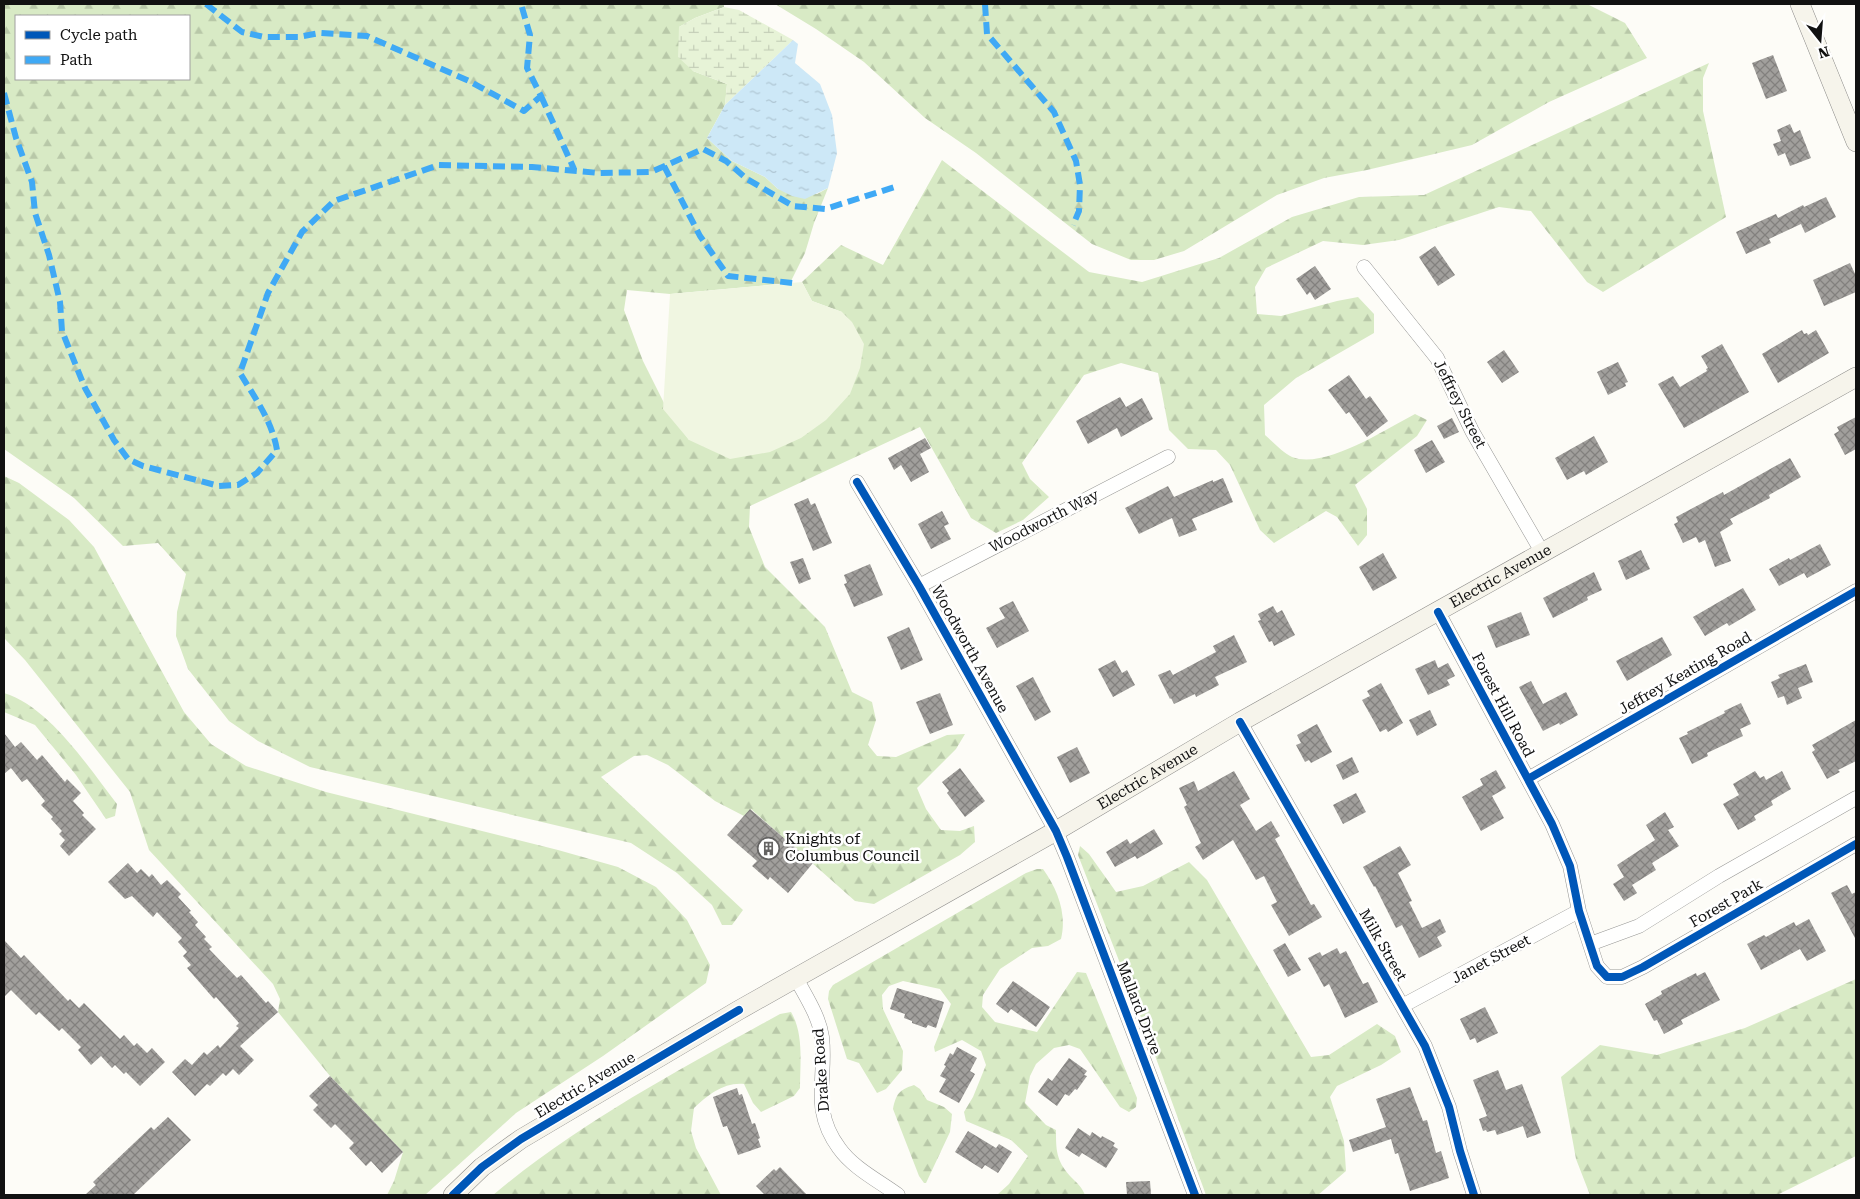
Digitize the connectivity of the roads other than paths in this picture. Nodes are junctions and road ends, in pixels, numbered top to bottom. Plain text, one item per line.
1 (1800, 4) edge
2 (1856, 142) edge
3 (1364, 266) dead end
4 (1856, 377) edge
5 (1168, 457) dead end
6 (857, 482) dead end
7 (1542, 552) junction
8 (919, 586) junction
9 (1856, 591) edge
10 (1438, 612) junction
11 (1240, 722) junction
12 (1528, 779) junction
13 (1856, 798) edge
14 (1056, 831) junction
15 (1856, 844) edge
16 (1579, 911) junction
17 (1590, 944) junction
18 (1607, 976) joint
19 (796, 978) junction
20 (1402, 1006) junction
21 (454, 1195) edge
22 (898, 1195) edge
23 (1195, 1195) edge
24 (1474, 1195) edge

1 - 2 main road
3 - 7 street, Jeffrey Street
4 - 7 main road, Electric Avenue
5 - 8 street, Woodworth Way
6 - 8 street, Woodworth Avenue
7 - 10 main road, Electric Avenue
8 - 14 street, Woodworth Avenue
9 - 12 street, Jeffrey Keating Road
10 - 11 main road, Electric Avenue
10 - 12 street, Forest Hill Road
11 - 14 main road, Electric Avenue
11 - 20 street, Milk Street
12 - 16 street, Forest Hill Road
13 - 17 street, Forest Park
14 - 19 main road, Electric Avenue
14 - 23 street, Mallard Drive
15 - 18 street, Forest Park
16 - 17 street, Forest Hill Road
16 - 20 street, Janet Street
17 - 18 street, Forest Hill Road
19 - 21 main road, Electric Avenue
19 - 22 street, Drake Road
20 - 24 street, Milk Street

